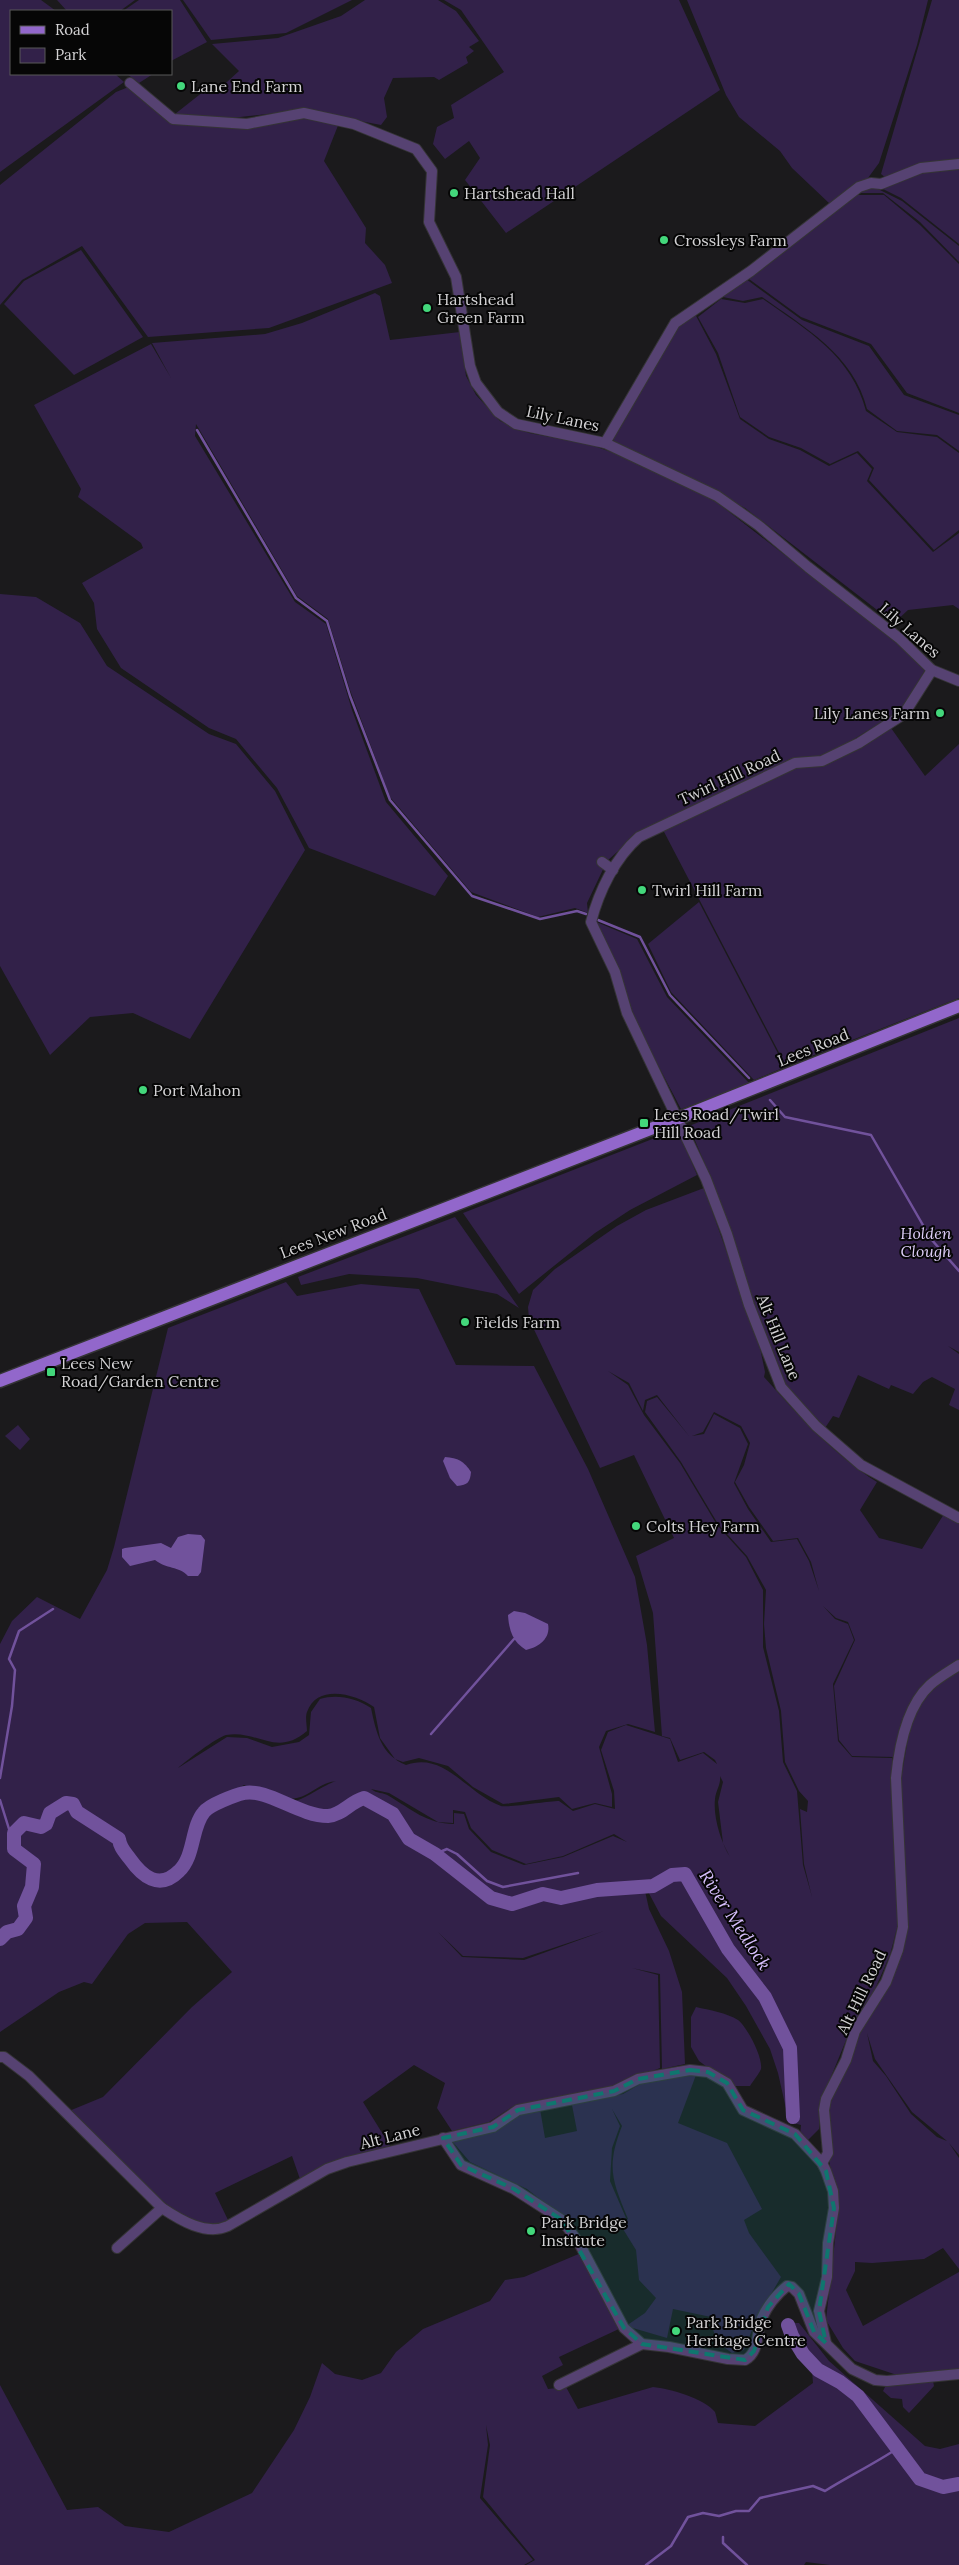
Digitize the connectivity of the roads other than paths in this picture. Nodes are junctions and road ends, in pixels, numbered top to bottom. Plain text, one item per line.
1 (130, 82) dead end
2 (959, 164) edge
3 (605, 443) junction
4 (932, 670) junction
5 (959, 680) edge
6 (602, 862) dead end
7 (613, 870) junction
8 (959, 1006) edge
9 (679, 1118) junction
10 (0, 1381) edge
11 (959, 1518) edge
12 (959, 1665) edge
13 (0, 2057) edge
14 (443, 2138) junction
15 (822, 2163) junction
16 (162, 2208) junction
17 (117, 2248) dead end
18 (826, 2343) junction
19 (642, 2344) junction
20 (959, 2374) edge
21 (559, 2385) dead end

1 - 3 street, Lily Lanes
2 - 3 street
3 - 4 street, Lily Lanes
4 - 5 street, Lily Lanes
4 - 7 street, Twirl Hill Road
6 - 7 street
7 - 9 street, Twirl Hill Road
8 - 9 main road, Lees Road
9 - 10 main road, Lees New Road
9 - 11 street, Alt Hill Lane
12 - 15 street, Alt Hill Road
13 - 16 street, Alt Lane
14 - 15 street, Alt Lane
14 - 16 street, Alt Lane
14 - 19 street
15 - 18 street
16 - 17 street
18 - 19 street
18 - 20 street
19 - 21 street

